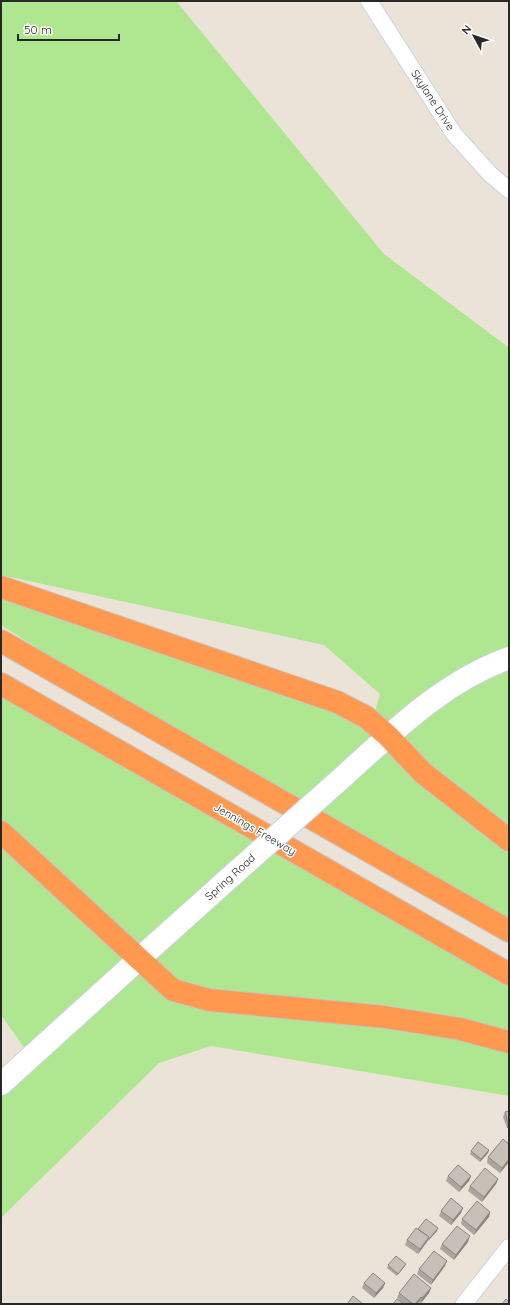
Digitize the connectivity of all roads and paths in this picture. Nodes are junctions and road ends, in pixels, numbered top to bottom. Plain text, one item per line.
1 (369, 1) edge
2 (509, 190) edge
3 (1, 587) edge
4 (1, 641) edge
5 (509, 658) edge
6 (1, 684) edge
7 (388, 736) junction
8 (1, 832) edge
9 (509, 840) edge
10 (509, 931) edge
11 (139, 959) junction
12 (509, 974) edge
13 (509, 1042) edge
14 (1, 1084) edge
15 (509, 1247) edge
16 (464, 1304) edge

1 - 2 street, Skylane Drive
3 - 7 highway
4 - 10 highway
5 - 7 street, Spring Road
6 - 12 highway, Jennings Freeway
7 - 9 highway
7 - 11 street, Spring Road, bridge
8 - 11 highway
11 - 13 highway
11 - 14 street, Spring Road
15 - 16 street

